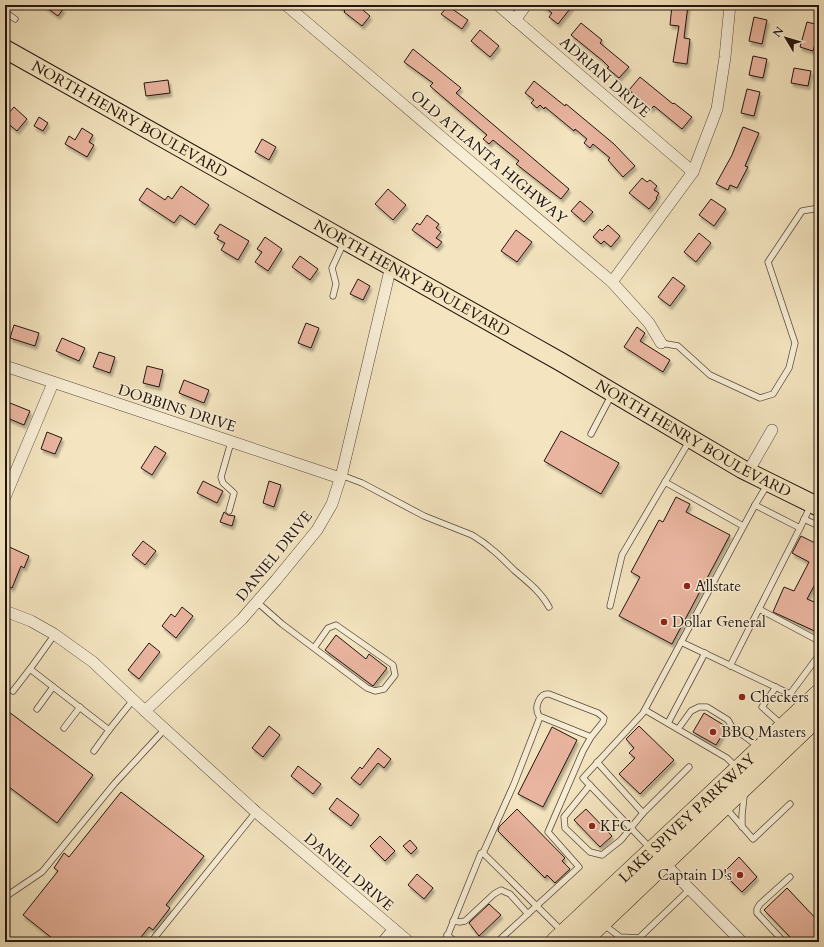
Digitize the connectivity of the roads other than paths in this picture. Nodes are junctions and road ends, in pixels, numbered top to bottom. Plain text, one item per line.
1 (286, 5) edge
2 (498, 5) edge
3 (526, 5) edge
4 (730, 5) edge
5 (5, 12) edge
6 (15, 19) dead end
7 (515, 20) junction
8 (5, 49) edge
9 (693, 172) junction
10 (819, 208) edge
11 (344, 240) junction
12 (391, 266) junction
13 (612, 282) junction
14 (333, 296) dead end
15 (661, 343) joint
16 (5, 366) edge
17 (52, 383) junction
18 (613, 392) junction
19 (772, 430) dead end
20 (591, 434) dead end
21 (691, 439) junction
22 (232, 442) junction
23 (748, 472) junction
24 (341, 477) junction
25 (665, 482) junction
26 (769, 482) junction
27 (5, 497) edge
28 (755, 505) junction
29 (815, 505) edge
30 (229, 511) dead end
31 (804, 519) junction
32 (743, 526) junction
33 (819, 526) edge
34 (800, 528) junction
35 (257, 602) junction
36 (610, 606) dead end
37 (549, 607) dead end
38 (759, 609) junction
39 (5, 611) edge
40 (54, 634) junction
41 (819, 641) edge
42 (681, 642) junction
43 (314, 648) junction
44 (705, 653) junction
45 (819, 655) edge
46 (730, 666) junction
47 (30, 669) junction
48 (53, 687) junction
49 (776, 687) junction
50 (14, 691) dead end
51 (819, 694) edge
52 (133, 700) junction
53 (80, 707) junction
54 (37, 709) dead end
55 (644, 710) junction
56 (145, 711) junction
57 (819, 715) edge
58 (540, 716) junction
59 (668, 724) junction
60 (784, 727) junction
61 (64, 728) dead end
62 (165, 729) junction
63 (678, 729) junction
64 (110, 730) junction
65 (591, 737) junction
66 (761, 749) junction
67 (94, 751) dead end
68 (597, 762) junction
69 (689, 767) dead end
70 (742, 777) junction
71 (590, 785) junction
72 (718, 800) junction
73 (790, 804) dead end
74 (256, 812) junction
75 (643, 812) junction
76 (742, 827) junction
77 (631, 828) junction
78 (483, 853) junction
79 (658, 857) junction
80 (790, 877) dead end
81 (690, 888) junction
82 (5, 897) edge
83 (536, 906) junction
84 (528, 914) junction
85 (453, 921) junction
86 (601, 922) junction
87 (394, 929) junction
88 (448, 935) junction
89 (568, 940) edge
90 (641, 940) edge
91 (151, 942) edge
92 (383, 942) edge
93 (409, 942) edge
94 (445, 942) edge
95 (456, 942) edge
96 (497, 942) edge
97 (742, 942) edge
98 (784, 942) edge

1 - 13 street, OLD ATLANTA HIGHWAY
2 - 7 street, ADRIAN DRIVE
3 - 7 street
4 - 9 street
5 - 6 lane
7 - 9 street, ADRIAN DRIVE
8 - 11 main road, NORTH HENRY BOULEVARD
9 - 13 street
10 - 15 lane
11 - 12 main road, NORTH HENRY BOULEVARD
11 - 14 lane
12 - 18 main road, NORTH HENRY BOULEVARD
12 - 24 street, DANIEL DRIVE
13 - 15 street, OLD ATLANTA HIGHWAY
16 - 17 street, DOBBINS DRIVE
17 - 22 street, DOBBINS DRIVE
17 - 27 street
18 - 20 lane
18 - 21 main road, NORTH HENRY BOULEVARD
19 - 23 street
21 - 23 main road, NORTH HENRY BOULEVARD
21 - 25 lane
22 - 24 street, DOBBINS DRIVE
22 - 30 lane
23 - 26 main road, NORTH HENRY BOULEVARD
24 - 35 street, DANIEL DRIVE
24 - 37 lane
25 - 32 lane
25 - 36 lane
26 - 28 lane
26 - 29 main road, NORTH HENRY BOULEVARD
28 - 32 lane
28 - 34 lane
29 - 31 lane
31 - 33 lane
31 - 34 lane
32 - 42 lane
34 - 38 lane
35 - 43 lane
35 - 56 street, DANIEL DRIVE
38 - 41 lane
38 - 46 lane
39 - 40 street, DANIEL DRIVE
40 - 47 lane
40 - 52 street, DANIEL DRIVE
42 - 44 lane
42 - 55 lane
43 - 43 lane
44 - 46 lane
44 - 59 lane
45 - 49 lane
46 - 49 lane
47 - 48 lane
47 - 50 lane
48 - 53 lane
48 - 54 lane
49 - 60 lane
51 - 60 highway, LAKE SPIVEY PARKWAY
52 - 56 street, DANIEL DRIVE
52 - 64 lane
53 - 61 lane
53 - 64 lane
55 - 59 lane
55 - 68 lane
56 - 62 street, DANIEL DRIVE
57 - 70 highway, LAKE SPIVEY PARKWAY
58 - 65 lane
58 - 65 lane
58 - 78 lane
59 - 63 lane
60 - 66 highway, LAKE SPIVEY PARKWAY
62 - 74 street, DANIEL DRIVE
62 - 82 lane
63 - 66 lane
63 - 70 lane
64 - 67 lane
65 - 83 lane
66 - 70 highway, LAKE SPIVEY PARKWAY
68 - 71 lane
68 - 75 lane
69 - 75 lane
70 - 72 highway, LAKE SPIVEY PARKWAY
70 - 76 lane
71 - 77 lane
71 - 77 lane
72 - 76 lane
72 - 79 highway, LAKE SPIVEY PARKWAY
73 - 76 lane
74 - 87 street, DANIEL DRIVE
74 - 91 lane
75 - 77 lane
77 - 79 lane
78 - 83 lane
78 - 85 lane
79 - 81 street
79 - 86 highway, LAKE SPIVEY PARKWAY
79 - 89 highway, LAKE SPIVEY PARKWAY
80 - 98 lane
81 - 90 lane
81 - 97 street
83 - 84 lane
83 - 89 lane
84 - 85 lane
84 - 96 lane
85 - 88 lane
86 - 89 highway, LAKE SPIVEY PARKWAY
86 - 90 lane
87 - 92 street
87 - 93 street, DANIEL DRIVE
88 - 94 lane
88 - 95 lane

